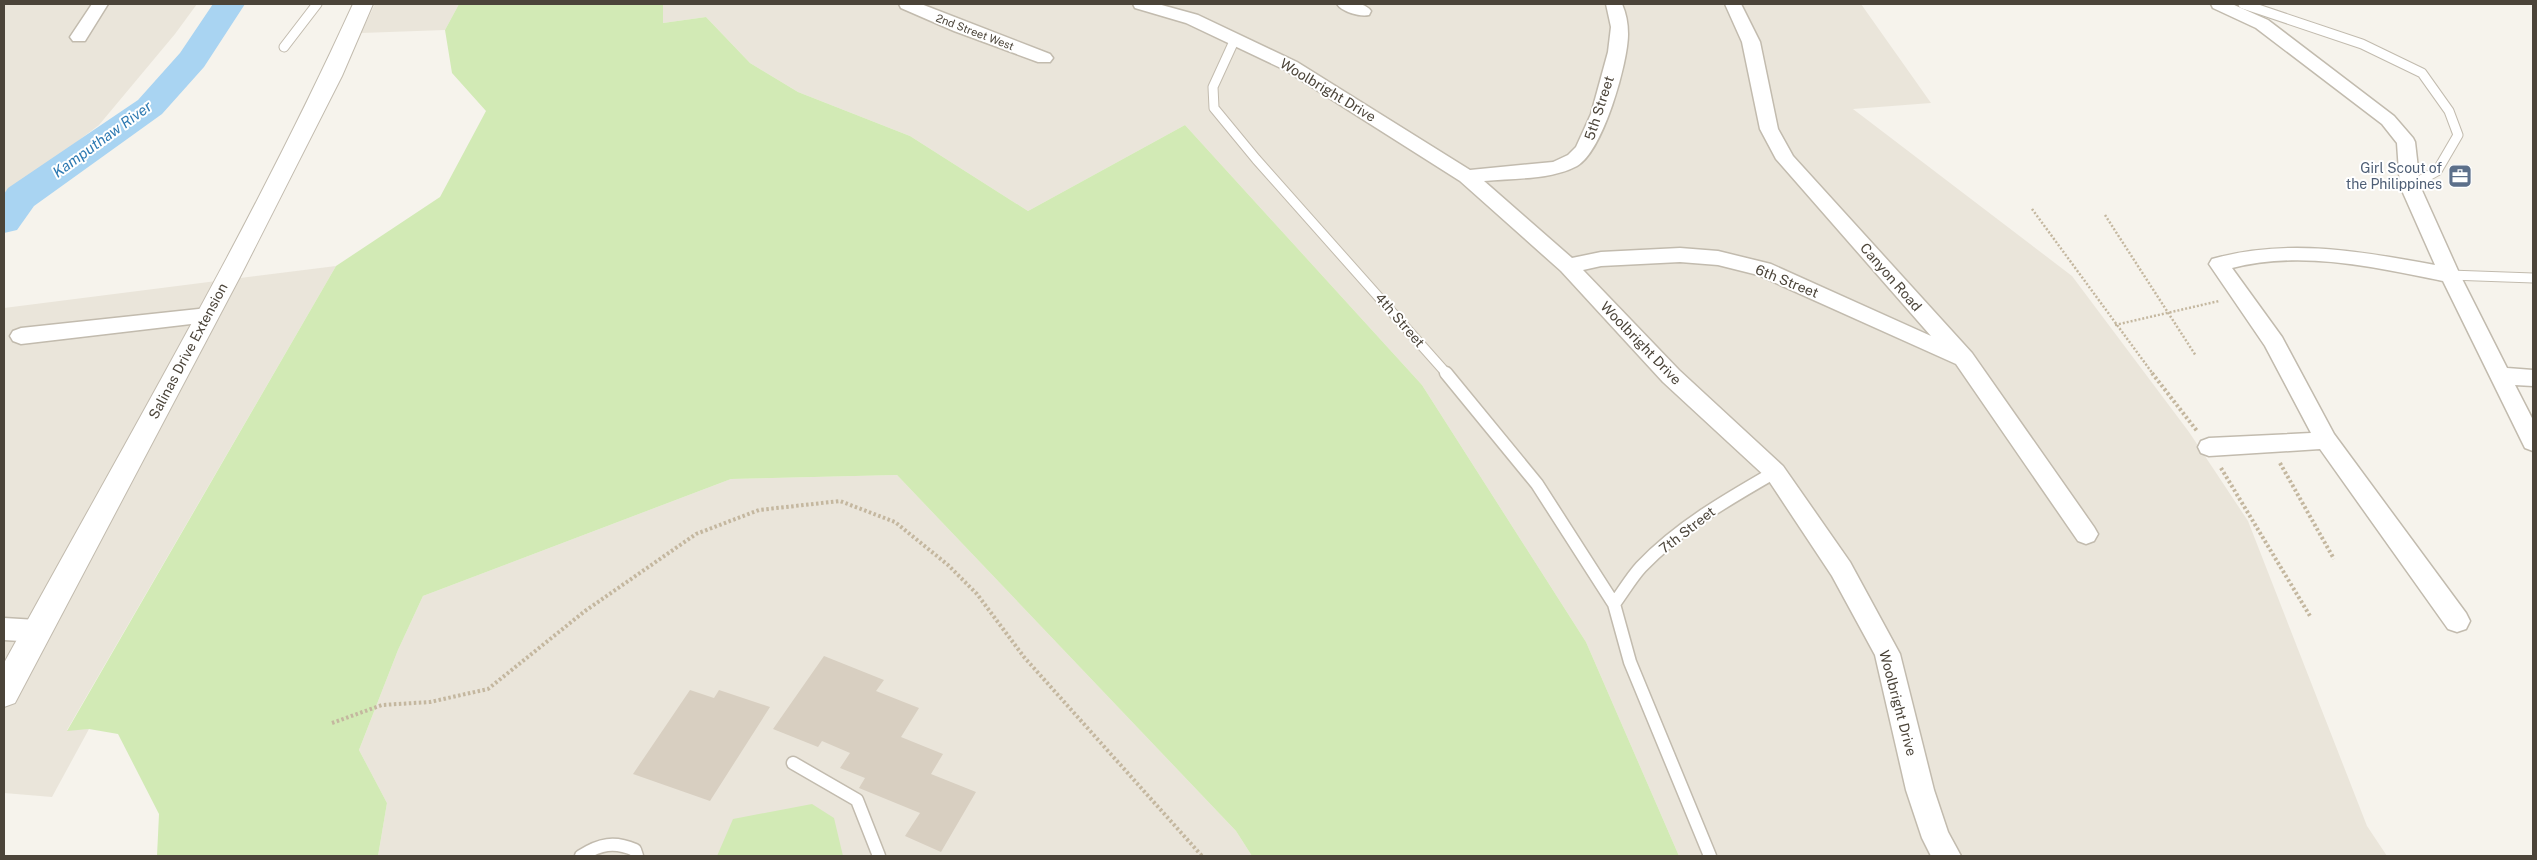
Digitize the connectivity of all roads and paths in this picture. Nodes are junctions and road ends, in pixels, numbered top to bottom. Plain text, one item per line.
1 (99, 4) edge
2 (317, 4) edge
3 (363, 4) edge
4 (907, 4) edge
5 (1141, 4) edge
6 (1346, 4) edge
7 (1614, 4) edge
8 (1734, 4) edge
9 (2219, 4) edge
10 (2243, 4) edge
11 (1363, 11) dead end
12 (79, 37) dead end
13 (1235, 39) junction
14 (284, 47) dead end
15 (1044, 58) dead end
16 (1467, 177) junction
17 (2410, 186) junction
18 (2032, 209) dead end
19 (2105, 215) dead end
20 (1568, 266) junction
21 (2450, 275) junction
22 (2533, 278) edge
23 (2239, 295) junction
24 (2169, 314) junction
25 (208, 315) junction
26 (2115, 325) junction
27 (20, 336) dead end
28 (2196, 356) dead end
29 (1964, 360) junction
30 (2498, 375) junction
31 (2533, 378) edge
32 (2326, 440) junction
33 (2533, 442) edge
34 (2270, 445) junction
35 (2209, 447) junction
36 (1775, 472) junction
37 (2086, 534) dead end
38 (2334, 559) dead end
39 (1614, 604) junction
40 (2310, 616) dead end
41 (2457, 621) dead end
42 (4, 629) edge
43 (37, 631) junction
44 (4, 693) edge
45 (332, 723) dead end
46 (793, 763) dead end
47 (581, 856) edge
48 (637, 856) edge
49 (879, 856) edge
50 (1202, 856) edge
51 (1710, 856) edge
52 (1947, 856) edge

1 - 12 street
2 - 14 lane
3 - 25 street, Salinas Drive Extension
4 - 15 street, 2nd Street West
5 - 13 street, Woolbright Drive
6 - 11 street
7 - 16 street, 5th Street
8 - 29 street, Canyon Road
9 - 17 street
10 - 17 lane
13 - 16 street, Woolbright Drive
13 - 39 lane, 4th Street
16 - 20 street, Woolbright Drive
17 - 21 street
18 - 26 path
19 - 24 path
20 - 29 street, 6th Street
20 - 36 street, Woolbright Drive
21 - 22 lane
21 - 23 street
21 - 30 street
23 - 24 path
23 - 32 street
24 - 26 path
24 - 28 path
25 - 27 street
25 - 43 street, Salinas Drive Extension
26 - 35 path
29 - 37 street, Canyon Road
30 - 31 street
30 - 33 street
32 - 34 street
32 - 41 street
34 - 35 street
34 - 38 path
35 - 40 path
36 - 39 lane, 7th Street
36 - 52 street, Woolbright Drive
39 - 51 lane, 4th Street
42 - 43 street
43 - 44 street, Salinas Drive Extension
45 - 50 path
46 - 49 lane
47 - 48 lane

